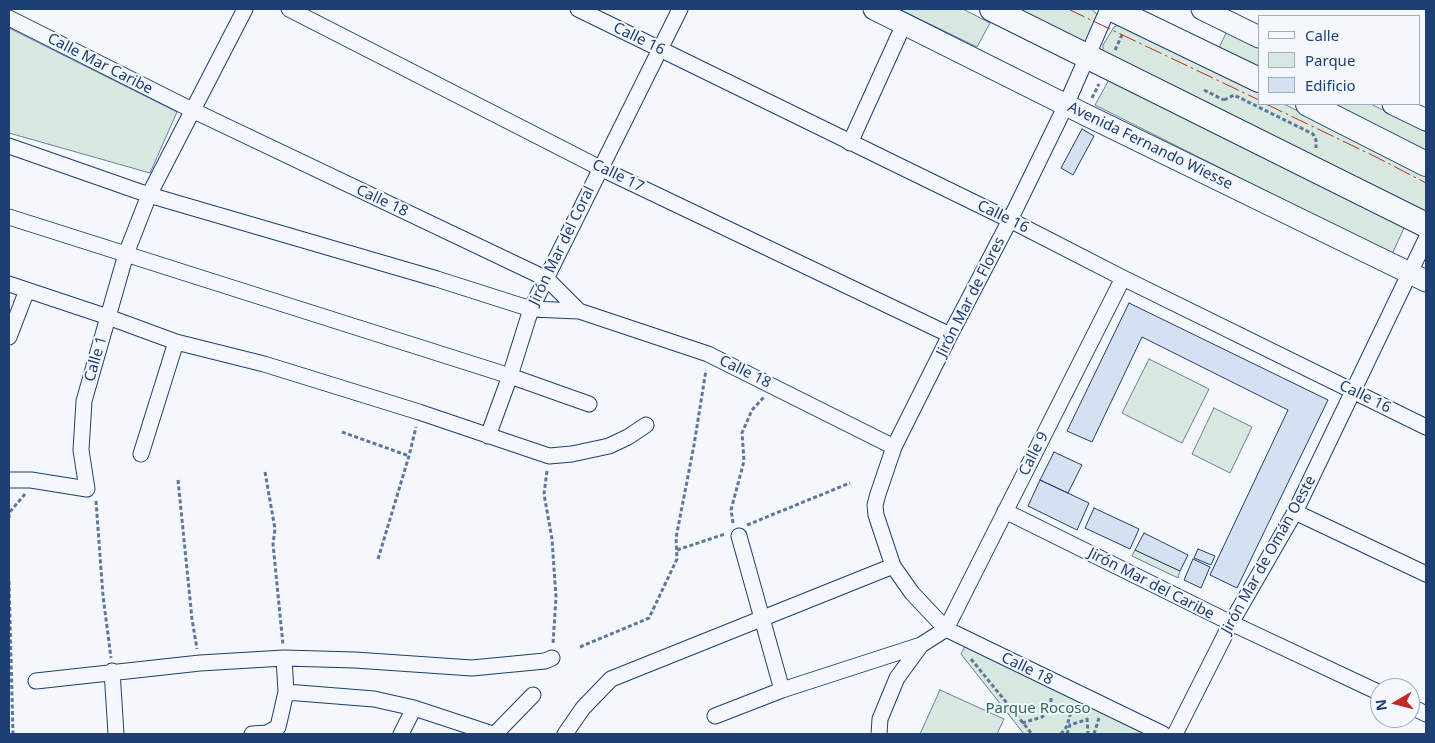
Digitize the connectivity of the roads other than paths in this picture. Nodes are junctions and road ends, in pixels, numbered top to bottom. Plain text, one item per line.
1 (246, 9) edge
2 (289, 9) edge
3 (578, 9) edge
4 (680, 9) edge
5 (874, 9) edge
6 (992, 9) edge
7 (1108, 9) edge
8 (1112, 9) edge
9 (1202, 9) edge
10 (9, 18) edge
11 (904, 24) junction
12 (1258, 37) edge
13 (660, 49) junction
14 (1087, 57) junction
15 (1258, 80) edge
16 (1066, 105) junction
17 (1310, 105) edge
18 (1395, 105) edge
19 (192, 110) junction
20 (1426, 120) edge
21 (850, 143) junction
22 (9, 146) edge
23 (1426, 164) edge
24 (600, 168) junction
25 (149, 195) junction
26 (9, 217) edge
27 (1010, 220) junction
28 (1426, 225) edge
29 (1426, 239) edge
30 (126, 254) junction
31 (1122, 278) junction
32 (1418, 278) edge
33 (547, 279) junction
34 (9, 284) edge
35 (27, 290) junction
36 (531, 309) junction
37 (579, 311) junction
38 (108, 317) junction
39 (950, 335) junction
40 (9, 337) edge
41 (176, 342) junction
42 (510, 376) junction
43 (1353, 391) junction
44 (589, 404) dead end
45 (646, 425) dead end
46 (1426, 427) edge
47 (488, 436) junction
48 (894, 447) junction
49 (141, 454) dead end
50 (9, 468) edge
51 (9, 480) edge
52 (31, 480) junction
53 (1005, 510) junction
54 (1295, 512) junction
55 (736, 532) road end
56 (893, 566) junction
57 (1426, 574) edge
58 (761, 620) junction
59 (1231, 624) junction
60 (946, 629) junction
61 (920, 645) junction
62 (284, 658) junction
63 (552, 658) road end
64 (112, 671) junction
65 (36, 681) dead end
66 (1370, 687) edge
67 (782, 690) junction
68 (286, 692) junction
69 (533, 695) dead end
70 (414, 708) junction
71 (715, 716) dead end
72 (116, 734) edge
73 (252, 734) edge
74 (401, 734) edge
75 (494, 734) edge
76 (565, 734) edge
77 (879, 734) edge
78 (1163, 734) edge
79 (1175, 734) edge

1 - 19 street, Calle 1
2 - 24 street, Calle 17
3 - 13 street, Calle 16
4 - 13 street, Jirón Mar del Coral
5 - 11 main road, Avenida Fernando Wiesse
6 - 14 main road
7 - 14 street, Jirón Mar de Flores
8 - 15 main road
9 - 12 main road
10 - 19 street, Calle Mar Caribe
11 - 16 main road, Avenida Fernando Wiesse
11 - 21 street
13 - 21 street, Calle 16
13 - 24 street, Jirón Mar del Coral
14 - 16 street, Jirón Mar de Flores
14 - 28 main road
16 - 27 street, Jirón Mar de Flores
16 - 32 main road, Avenida Fernando Wiesse
17 - 23 main road
18 - 20 main road
19 - 25 street, Calle 1
19 - 33 street, Calle 18
21 - 27 street, Calle 16
22 - 25 street
24 - 33 street, Jirón Mar del Coral
24 - 39 street, Calle 17
25 - 30 street, Calle 1
25 - 36 street
26 - 30 street
27 - 31 street, Calle 16
27 - 39 street, Jirón Mar de Flores
29 - 32 street, Jirón Mar de Omán Oeste
30 - 38 street, Calle 1
30 - 42 street
31 - 43 street, Calle 16
31 - 53 street, Calle 9
32 - 43 street, Jirón Mar de Omán Oeste
33 - 36 street, Jirón Mar del Coral
33 - 37 street, Calle 18
34 - 35 street
35 - 38 street
35 - 40 street
36 - 37 street
36 - 42 street, Jirón Mar del Coral
37 - 48 street, Calle 18
38 - 41 street
38 - 52 street, Calle 1
39 - 48 street, Jirón Mar de Flores
41 - 47 street
41 - 49 street
42 - 44 street
42 - 47 street, Jirón Mar del Coral
43 - 46 street, Calle 16
43 - 54 street, Jirón Mar de Omán Oeste
45 - 47 street
48 - 56 street, Calle 18
50 - 52 street
51 - 52 street
53 - 59 street, Jirón Mar del Caribe
53 - 60 street, Calle 9
54 - 57 street
54 - 59 street, Jirón Mar de Omán Oeste
55 - 58 street
56 - 58 street
56 - 60 street, Calle 18
58 - 67 street
58 - 76 street
59 - 66 street, Jirón Mar del Caribe
59 - 79 street, Jirón Mar de Omán Oeste
60 - 61 street
60 - 78 street, Calle 18
61 - 67 street
61 - 77 street
62 - 63 street
62 - 64 street
62 - 68 street
64 - 65 street
64 - 72 street
67 - 71 street
68 - 70 street
68 - 73 street
69 - 75 street
70 - 74 street
70 - 75 street

